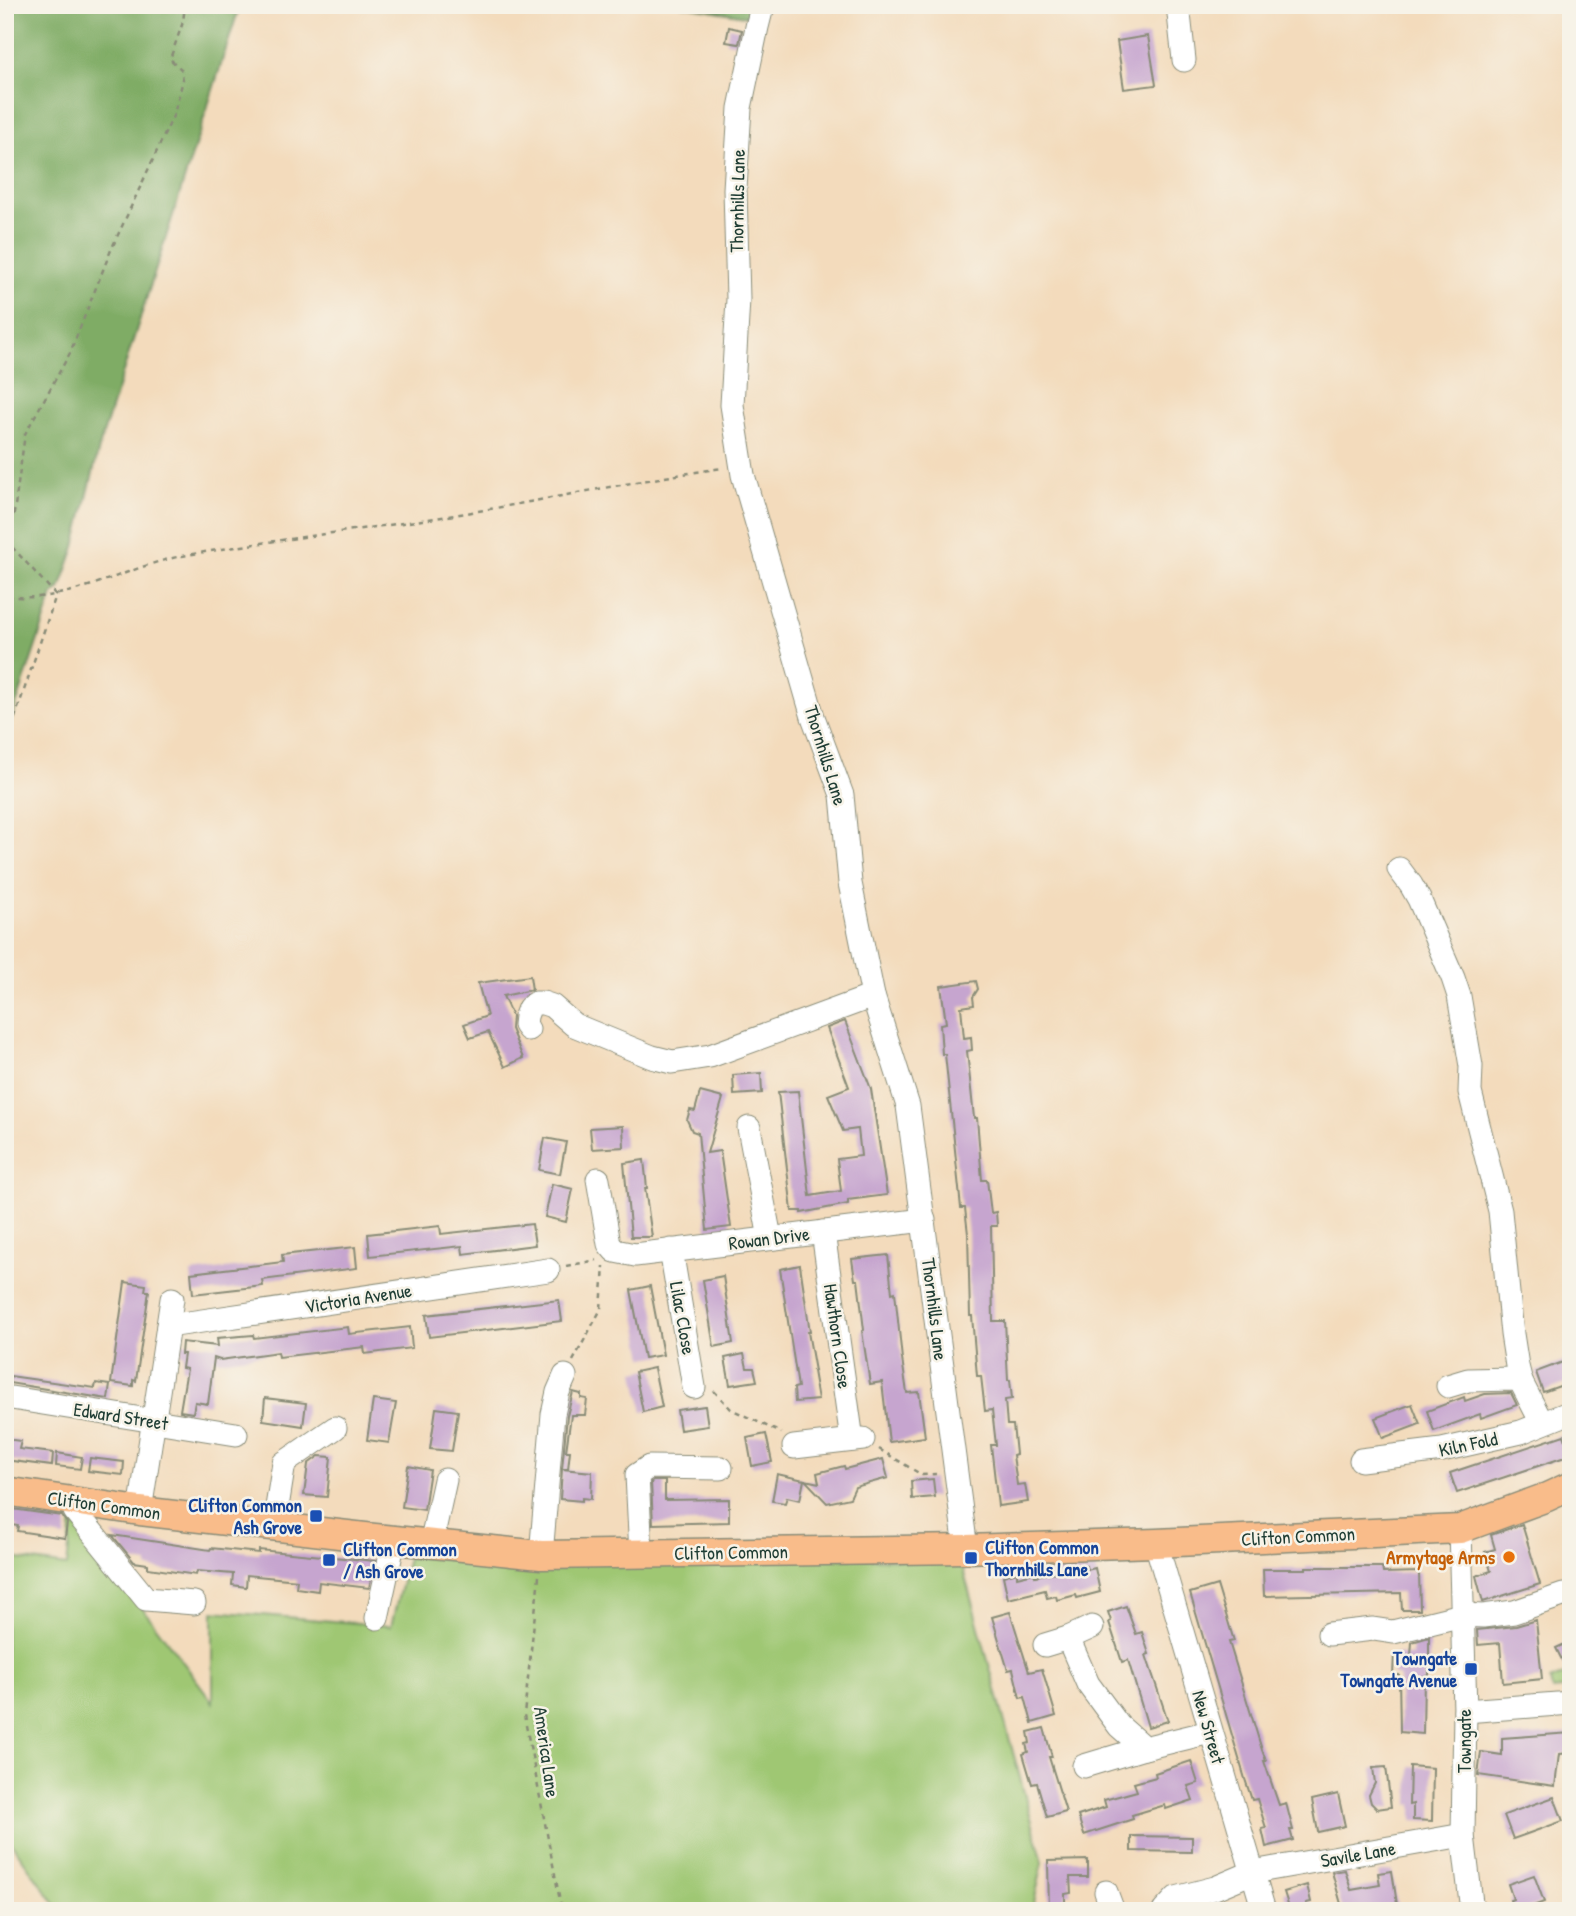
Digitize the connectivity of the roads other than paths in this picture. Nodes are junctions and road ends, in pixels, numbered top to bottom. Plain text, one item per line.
1 (765, 5) edge
2 (1178, 5) edge
3 (1185, 60) dead end
4 (1399, 869) dead end
5 (873, 996) junction
6 (528, 1029) dead end
7 (749, 1128) dead end
8 (598, 1179) dead end
9 (924, 1220) junction
10 (823, 1232) junction
11 (770, 1238) junction
12 (671, 1250) junction
13 (548, 1269) road end
14 (172, 1299) dead end
15 (168, 1326) junction
16 (565, 1376) road end
17 (1521, 1382) junction
18 (1448, 1386) dead end
19 (694, 1387) road end
20 (5, 1397) edge
21 (1571, 1412) edge
22 (154, 1421) junction
23 (1542, 1423) junction
24 (335, 1428) dead end
25 (236, 1434) dead end
26 (794, 1447) road end
27 (1361, 1460) dead end
28 (721, 1468) dead end
29 (444, 1480) dead end
30 (1571, 1486) edge
31 (5, 1491) edge
32 (73, 1501) junction
33 (140, 1511) junction
34 (274, 1526) junction
35 (1460, 1529) junction
36 (394, 1540) junction
37 (1156, 1543) junction
38 (431, 1544) junction
39 (966, 1549) junction
40 (641, 1553) junction
41 (541, 1555) junction
42 (1563, 1595) dead end
43 (194, 1603) dead end
44 (1462, 1615) junction
45 (377, 1618) dead end
46 (1092, 1627) dead end
47 (1329, 1634) dead end
48 (1068, 1638) junction
49 (1045, 1645) dead end
50 (1571, 1703) edge
51 (1465, 1711) junction
52 (1210, 1732) junction
53 (1144, 1748) junction
54 (1084, 1766) dead end
55 (1463, 1835) junction
56 (1253, 1872) junction
57 (1164, 1911) edge
58 (1264, 1911) edge
59 (1472, 1911) edge

1 - 5 street, Thornhills Lane
2 - 3 street
4 - 17 street
5 - 6 street
5 - 9 street, Thornhills Lane
7 - 11 street
8 - 12 street, Rowan Drive
9 - 10 street, Rowan Drive
9 - 39 street, Thornhills Lane
10 - 11 street, Rowan Drive
10 - 26 street, Hawthorn Close
11 - 12 street, Rowan Drive
12 - 19 street, Lilac Close
13 - 15 street, Victoria Avenue
14 - 15 street
15 - 22 street
16 - 41 street
17 - 18 street
17 - 23 street
20 - 22 street, Edward Street
21 - 23 street, Kiln Fold
22 - 25 street, Edward Street
22 - 33 street
23 - 27 street, Kiln Fold
24 - 34 street
28 - 40 street
29 - 38 street
30 - 35 main road, Clifton Common
31 - 32 main road, Clifton Common
32 - 33 main road, Clifton Common
32 - 43 street
33 - 34 main road, Clifton Common
34 - 36 main road, Clifton Common
35 - 37 main road, Clifton Common
35 - 44 street, Towngate
36 - 38 main road, Clifton Common
36 - 45 street
37 - 39 main road, Clifton Common
37 - 52 street, New Street
38 - 41 main road, Clifton Common
39 - 40 main road, Clifton Common
40 - 41 main road, Clifton Common
42 - 44 street
44 - 47 street
44 - 51 street, Towngate
46 - 48 street
48 - 49 street
48 - 53 street
50 - 51 street
51 - 55 street, Towngate
52 - 53 street
52 - 56 street, New Street
53 - 54 street
55 - 56 street, Savile Lane
55 - 59 street, Towngate
56 - 57 street, Savile Lane
56 - 58 street, New Street

